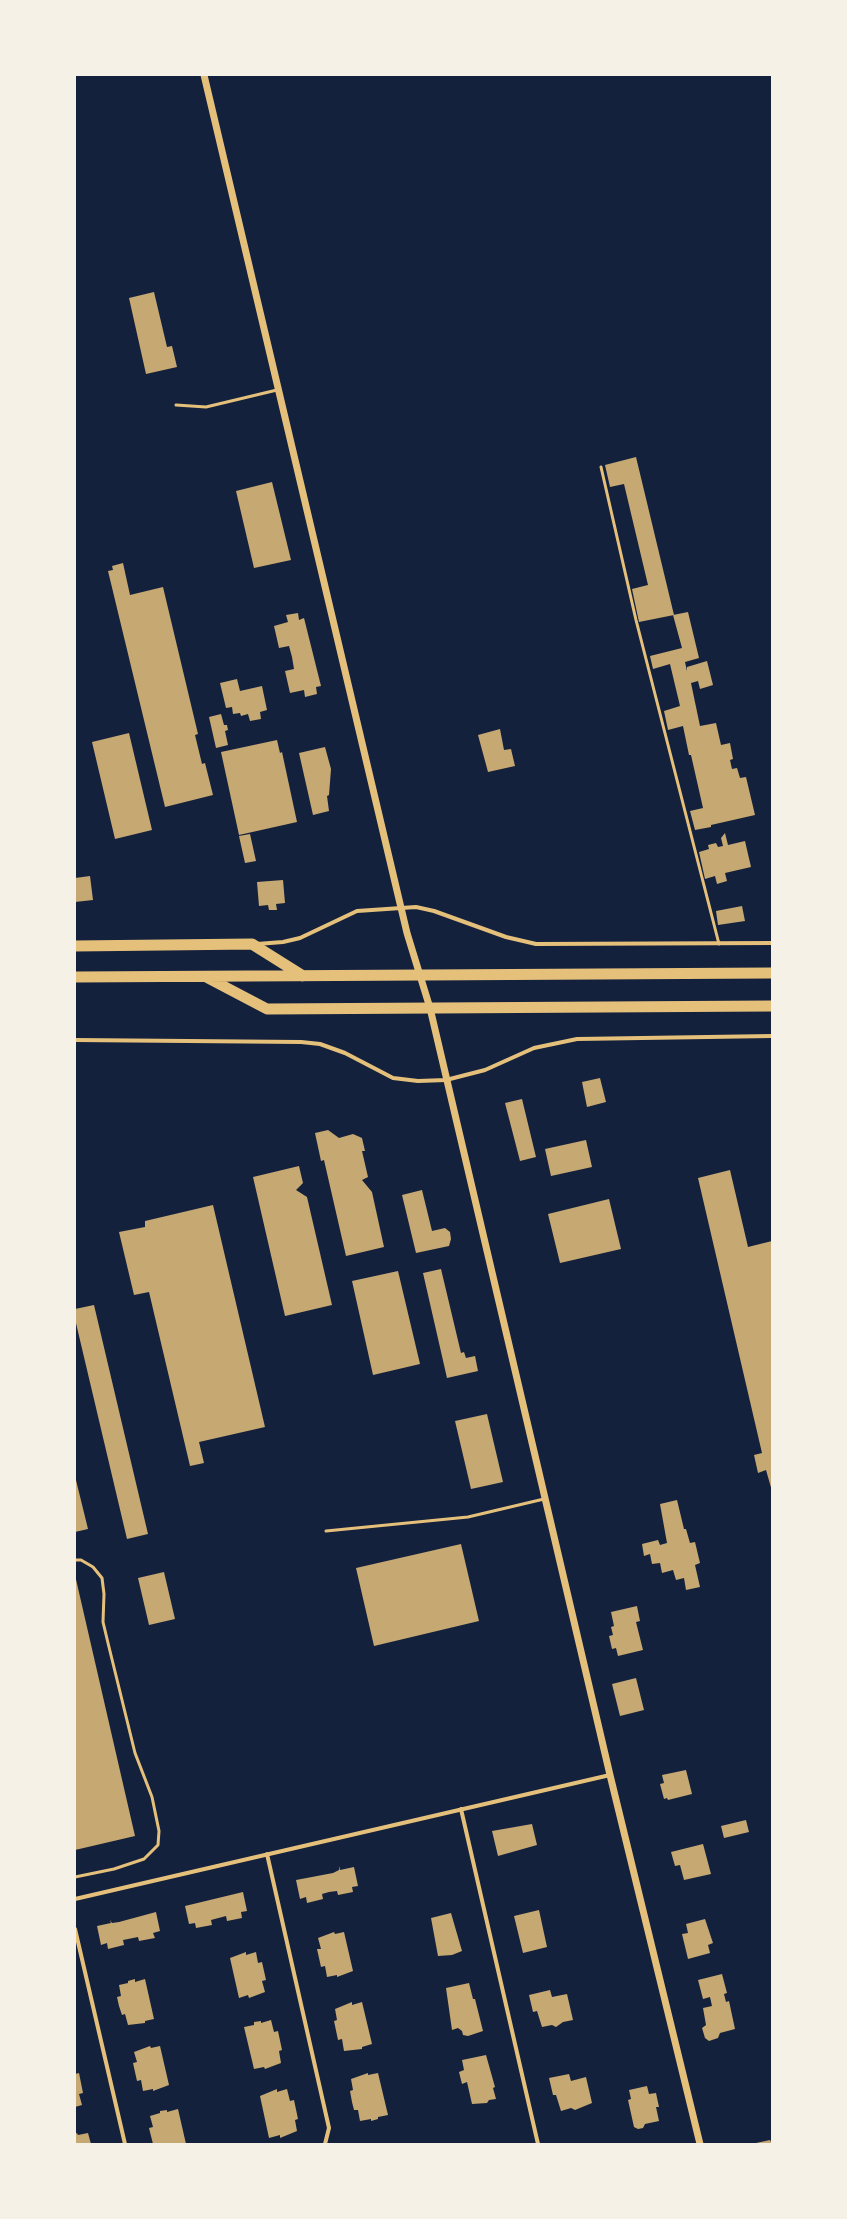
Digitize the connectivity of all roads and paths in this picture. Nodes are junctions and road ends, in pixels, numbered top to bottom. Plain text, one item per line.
1 (204, 75) edge
2 (277, 390) junction
3 (176, 405) dead end
4 (601, 467) dead end
5 (401, 907) junction
6 (772, 943) edge
7 (252, 944) junction
8 (719, 944) junction
9 (75, 946) edge
10 (772, 973) edge
11 (419, 975) junction
12 (205, 976) junction
13 (303, 976) junction
14 (75, 977) edge
15 (772, 1006) edge
16 (430, 1008) junction
17 (772, 1036) edge
18 (75, 1040) edge
19 (446, 1080) junction
20 (544, 1498) junction
21 (326, 1531) dead end
22 (75, 1560) edge
23 (610, 1775) junction
24 (461, 1809) junction
25 (267, 1854) junction
26 (75, 1877) edge
27 (75, 1899) edge
28 (75, 1929) edge
29 (125, 2144) edge
30 (325, 2144) edge
31 (538, 2144) edge
32 (700, 2144) edge

1 - 2 street
2 - 3 lane
2 - 5 street
4 - 8 lane
5 - 7 street
5 - 8 street
5 - 11 street
6 - 8 street
7 - 9 highway
7 - 13 highway
10 - 11 highway
11 - 13 highway
11 - 16 street
12 - 13 highway
12 - 14 highway
12 - 16 highway
15 - 16 highway
16 - 19 street
17 - 19 street
18 - 19 street
19 - 20 street
20 - 21 lane
20 - 23 street
22 - 26 lane
23 - 24 street
23 - 32 street
24 - 25 street
24 - 31 street
25 - 27 street
25 - 30 street
28 - 29 street

